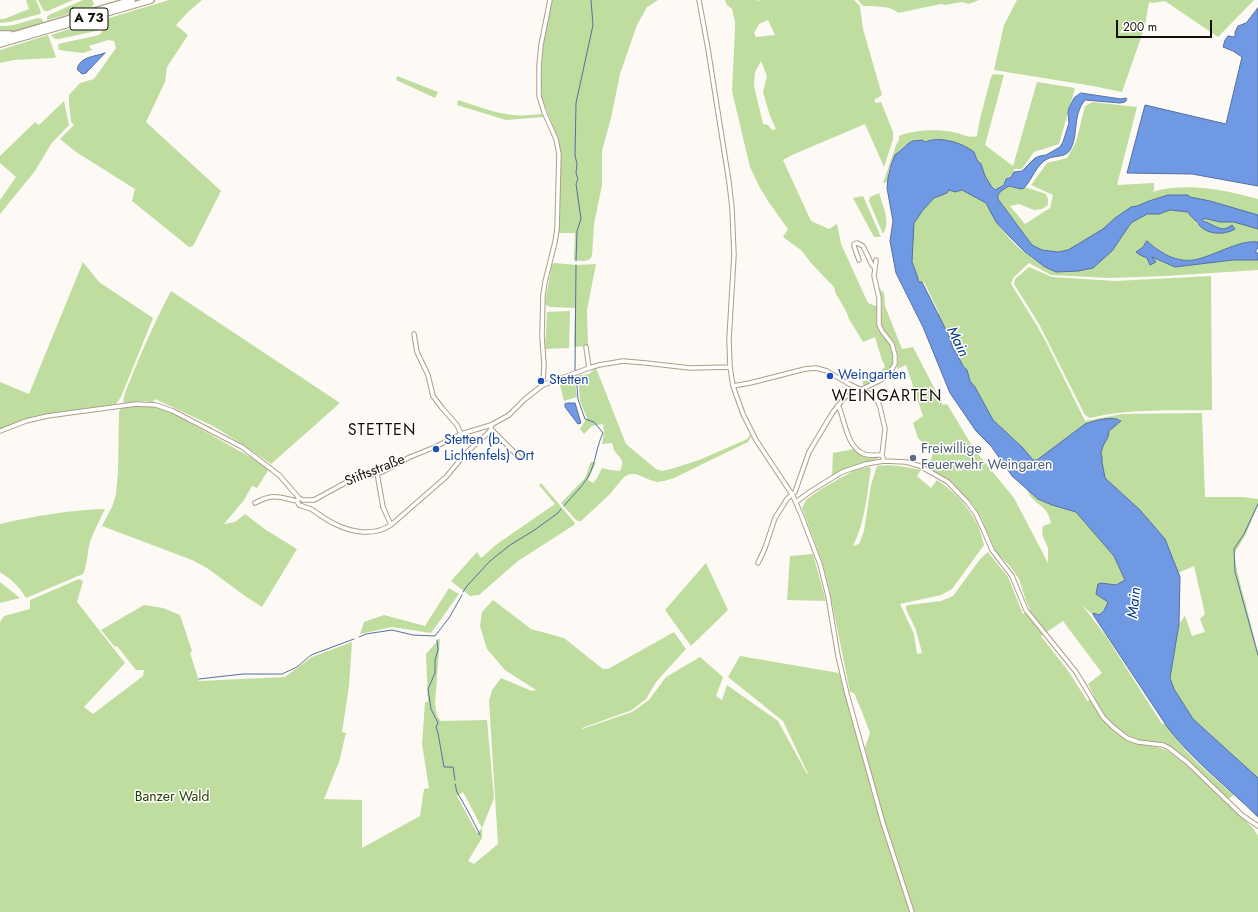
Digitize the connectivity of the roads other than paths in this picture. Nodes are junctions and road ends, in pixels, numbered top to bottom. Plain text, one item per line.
1 (132, 0) edge
2 (150, 0) edge
3 (550, 0) edge
4 (699, 0) edge
5 (0, 34) edge
6 (15, 35) junction
7 (0, 39) edge
8 (0, 44) edge
9 (859, 260) dead end
10 (876, 260) dead end
11 (874, 267) junction
12 (414, 334) dead end
13 (586, 346) dead end
14 (730, 367) junction
15 (589, 368) junction
16 (543, 385) junction
17 (733, 386) junction
18 (862, 390) junction
19 (838, 405) junction
20 (491, 427) junction
21 (0, 431) edge
22 (461, 434) junction
23 (882, 455) junction
24 (519, 457) dead end
25 (884, 460) junction
26 (377, 473) junction
27 (792, 494) junction
28 (298, 499) junction
29 (796, 502) junction
30 (255, 503) dead end
31 (391, 525) junction
32 (758, 563) dead end
33 (1256, 825) edge
34 (912, 912) edge

1 - 6 highway, A 73
2 - 8 highway, A 73
3 - 16 street
4 - 14 street
5 - 6 highway
6 - 7 highway, A 73
9 - 11 street
10 - 11 street
11 - 18 street
12 - 22 street
13 - 15 street
14 - 15 street, Stiftsstraße
14 - 17 street
15 - 16 street, Stiftsstraße
16 - 20 street, Stiftsstraße
17 - 18 street
17 - 27 street
18 - 19 street
18 - 23 street
19 - 23 street
19 - 27 street
20 - 22 street, Stiftsstraße
20 - 24 street
20 - 31 street
21 - 28 street
22 - 26 street, Stiftsstraße
23 - 25 street
25 - 29 street
25 - 33 street
26 - 28 street, Stiftsstraße
26 - 31 street
27 - 29 street
27 - 32 street
28 - 30 street, Stiftsstraße
28 - 31 street
29 - 34 street

